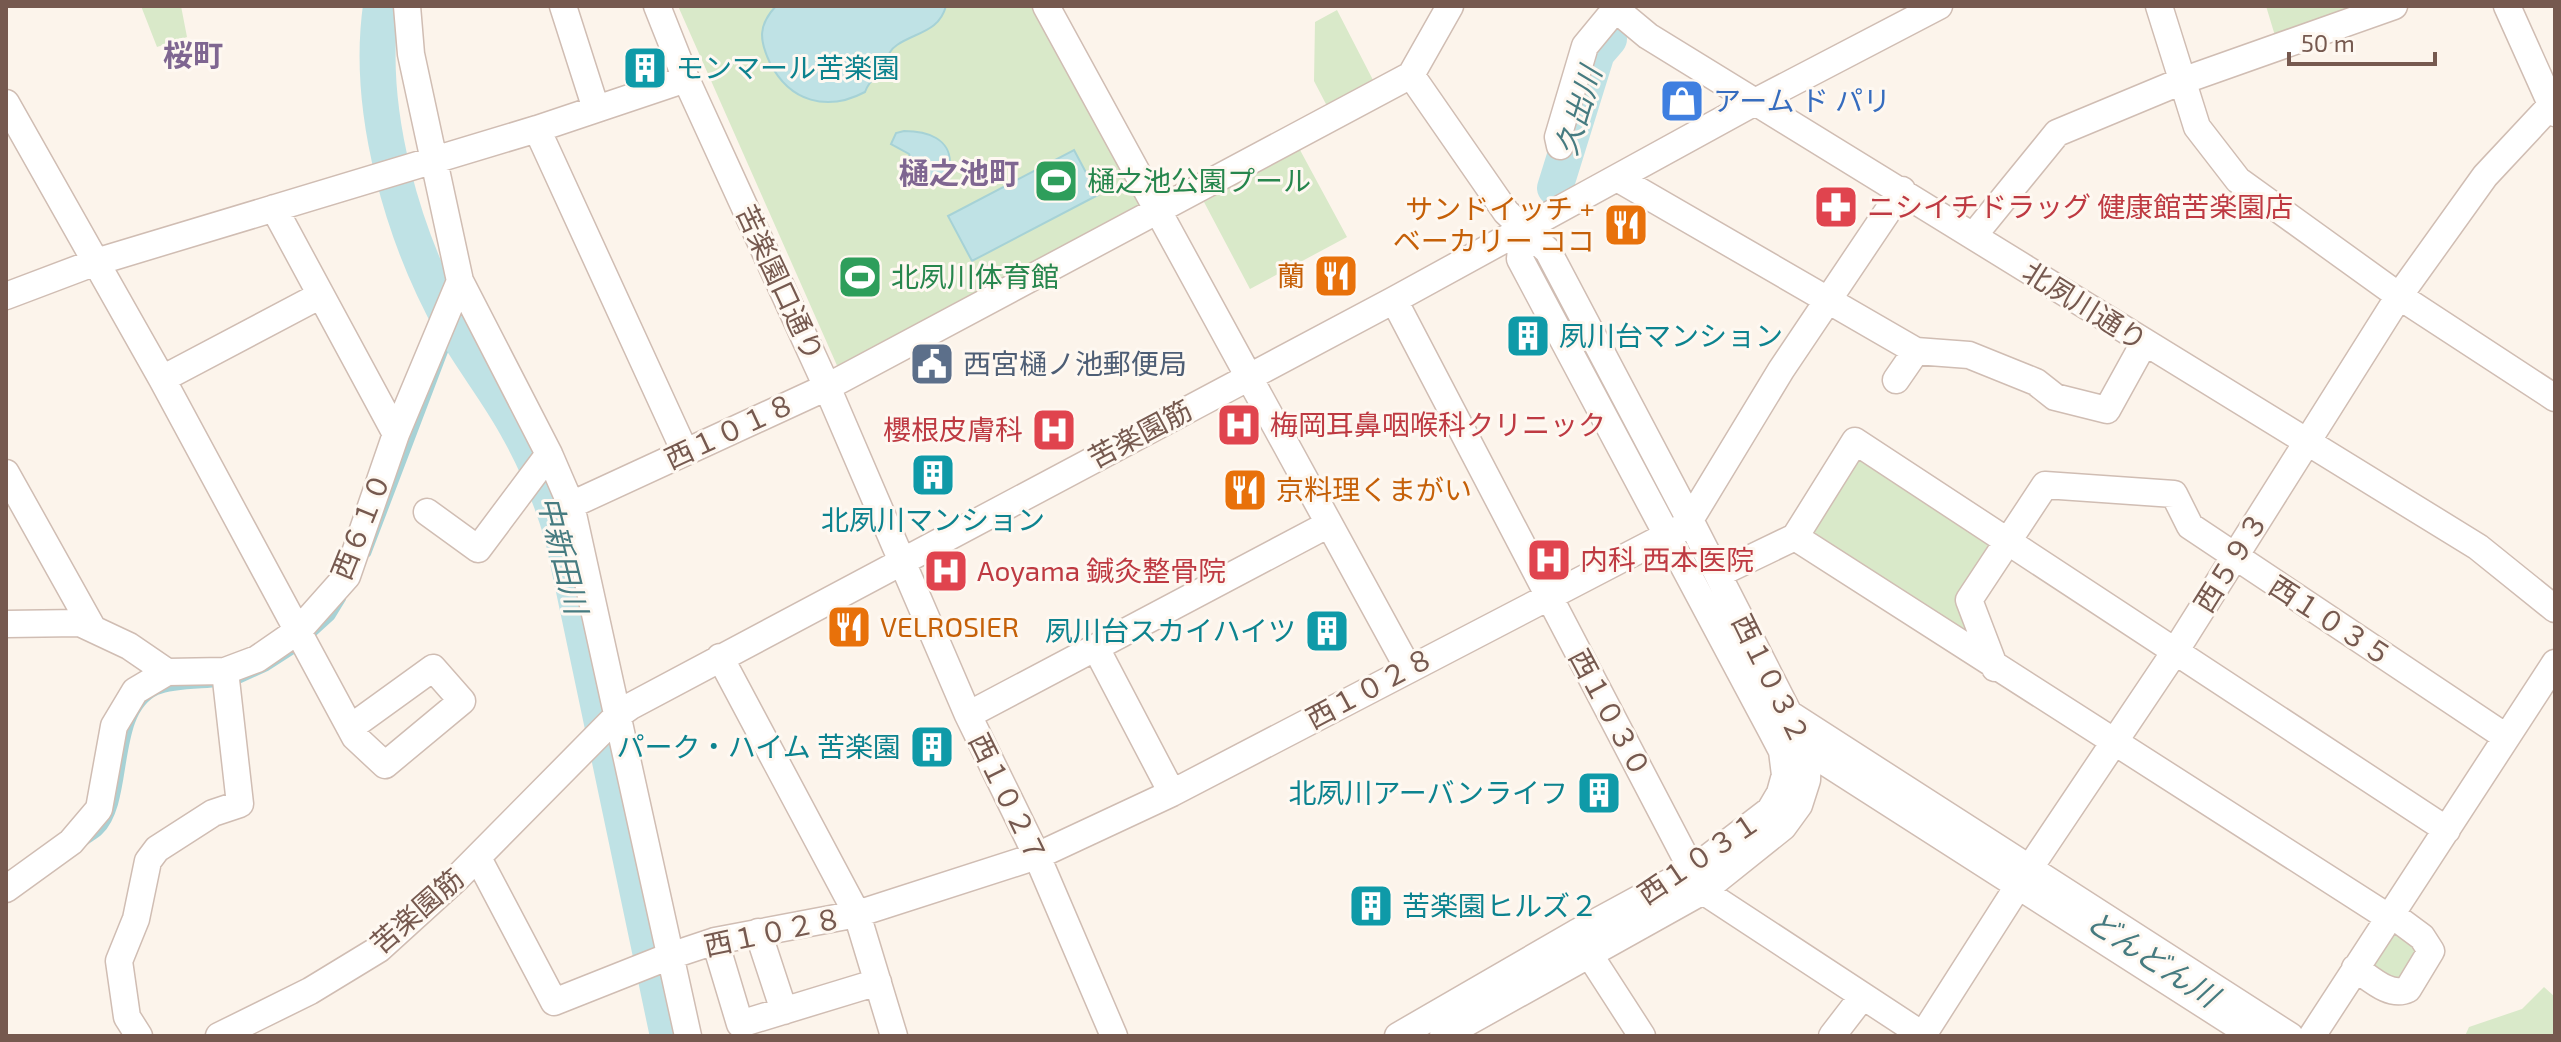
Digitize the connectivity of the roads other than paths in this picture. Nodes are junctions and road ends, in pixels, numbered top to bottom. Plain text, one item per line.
1 (407, 6) edge
2 (563, 6) edge
3 (657, 6) edge
4 (1046, 6) edge
5 (1450, 6) edge
6 (1939, 6) edge
7 (2159, 6) edge
8 (2394, 6) edge
9 (2507, 6) edge
10 (1615, 7) edge
11 (1411, 75) junction
12 (686, 79) junction
13 (2182, 81) junction
14 (1755, 102) junction
15 (6, 103) edge
16 (2553, 107) edge
17 (596, 109) junction
18 (537, 129) junction
19 (1560, 146) dead end
20 (432, 162) junction
21 (1617, 178) junction
22 (1902, 190) junction
23 (274, 208) junction
24 (1158, 211) junction
25 (1523, 230) junction
26 (1974, 235) junction
27 (96, 262) junction
28 (460, 281) junction
29 (321, 295) junction
30 (6, 296) edge
31 (2399, 296) junction
32 (1394, 300) junction
33 (1828, 300) junction
34 (2144, 343) junction
35 (1916, 351) junction
36 (1249, 376) junction
37 (162, 379) junction
38 (1896, 380) dead end
39 (827, 387) junction
40 (2555, 398) edge
41 (396, 434) junction
42 (2307, 443) junction
43 (685, 452) junction
44 (549, 454) junction
45 (6, 473) edge
46 (571, 505) junction
47 (427, 512) dead end
48 (1329, 524) junction
49 (1678, 529) junction
50 (1795, 537) junction
51 (2008, 540) junction
52 (2233, 557) junction
53 (900, 562) junction
54 (1718, 574) junction
55 (1548, 596) junction
56 (2555, 609) edge
57 (6, 624) edge
58 (92, 627) junction
59 (303, 637) junction
60 (1096, 648) junction
61 (2176, 650) junction
62 (720, 657) junction
63 (2555, 663) edge
64 (1408, 668) junction
65 (1995, 668) junction
66 (167, 672) junction
67 (226, 678) junction
68 (968, 715) junction
69 (1791, 715) junction
70 (614, 719) junction
71 (350, 728) dead end
72 (2506, 737) junction
73 (2114, 744) junction
74 (1808, 751) junction
75 (1172, 793) junction
76 (2447, 830) junction
77 (1037, 856) junction
78 (478, 858) junction
79 (2024, 877) junction
80 (11, 879) edge
81 (1698, 880) junction
82 (857, 914) junction
83 (2390, 916) junction
84 (758, 932) junction
85 (715, 941) junction
86 (1582, 944) junction
87 (670, 956) junction
88 (2355, 968) junction
89 (878, 982) junction
90 (1862, 997) junction
91 (784, 1011) junction
92 (1432, 1031) edge
93 (139, 1036) edge
94 (219, 1036) edge
95 (688, 1036) edge
96 (894, 1036) edge
97 (1114, 1036) edge
98 (1398, 1036) edge
99 (1642, 1036) edge
100 (1832, 1036) edge
101 (1923, 1036) edge
102 (2253, 1036) edge
103 (2290, 1036) edge
104 (2312, 1036) edge

1 - 20 street
2 - 17 street
3 - 12 street, 苦楽園口通り
4 - 24 street
5 - 11 street
6 - 14 street, 苦楽園筋
7 - 13 street
8 - 13 street
9 - 16 street
10 - 14 street, 北夙川通り
10 - 19 street
11 - 24 street, 西１０１８
11 - 25 street, 西１０３２
12 - 17 street
12 - 39 street, 苦楽園口通り
13 - 26 street
13 - 31 street
14 - 21 street, 苦楽園筋
14 - 22 street, 北夙川通り
15 - 27 street
16 - 31 street, 西５９３
17 - 18 street
18 - 20 street
18 - 43 street
20 - 23 street
20 - 28 street
21 - 25 street, 苦楽園筋
21 - 33 street
22 - 26 street, 北夙川通り
22 - 33 street
23 - 27 street
23 - 29 street
24 - 36 street
24 - 39 street, 西１０１８
25 - 32 street, 苦楽園筋
25 - 49 street, 西１０３２
26 - 34 street, 北夙川通り
27 - 30 street
27 - 37 street
28 - 41 street, 西６１０
28 - 44 street
29 - 37 street
29 - 41 street
31 - 40 street
31 - 42 street, 西５９３
32 - 36 street, 苦楽園筋
32 - 55 street, 西１０３０
33 - 35 street
33 - 49 street
34 - 35 street
34 - 42 street, 北夙川通り
35 - 38 street
36 - 48 street
36 - 53 street, 苦楽園筋
37 - 59 street
39 - 43 street, 西１０１８
39 - 53 street, 苦楽園口通り
41 - 59 street, 西６１０
42 - 52 street, 西５９３
42 - 56 street, 北夙川通り
43 - 46 street, 西１０１８
44 - 46 street
44 - 47 street
45 - 58 street
46 - 70 street
48 - 60 street
48 - 64 street
49 - 54 street, 西１０３２
49 - 55 street, 西１０２８
49 - 81 street, 西１０３１
50 - 51 street
50 - 54 street
50 - 65 street
51 - 52 street, 西１０３５
51 - 61 street
51 - 65 street, 西１０３５
52 - 61 street, 西５９３
52 - 72 street, 西１０３５
53 - 62 street, 苦楽園筋
53 - 68 street, 西１０２７
54 - 69 street, 西１０３２
55 - 64 street, 西１０２８
55 - 81 street, 西１０３０
57 - 58 street
58 - 66 street
59 - 67 street, 西６１０
59 - 71 street
60 - 68 street
60 - 75 street
61 - 73 street, 西５９３
61 - 76 street
62 - 70 street, 苦楽園筋
62 - 82 street
63 - 72 street
64 - 75 street, 西１０２８
65 - 73 street
66 - 67 street, 西６１０
66 - 80 street
67 - 93 street
68 - 77 street, 西１０２７
69 - 74 street, 西１０３２
69 - 79 street
70 - 78 street, 苦楽園筋
70 - 87 street
72 - 76 street
73 - 79 street, 西５９３
73 - 83 street
74 - 79 street
74 - 81 street, 西１０３２
75 - 77 street, 西１０２８
76 - 83 street
77 - 82 street, 西１０２８
77 - 97 street, 西１０２７
78 - 87 street, 西１０２８
78 - 94 street, 苦楽園筋
79 - 101 street, 西５９３
79 - 102 street
79 - 103 street
81 - 86 street, 西１０３１
81 - 90 street, 西１０３０
82 - 84 street, 西１０２８
82 - 89 street
83 - 88 street
83 - 88 street
84 - 85 street, 西１０２８
84 - 91 street
85 - 87 street, 西１０２８
85 - 91 street
86 - 92 street
86 - 99 street
87 - 95 street
88 - 104 street
89 - 91 street
89 - 96 street
90 - 100 street
90 - 101 street, 西１０３０
92 - 98 street

